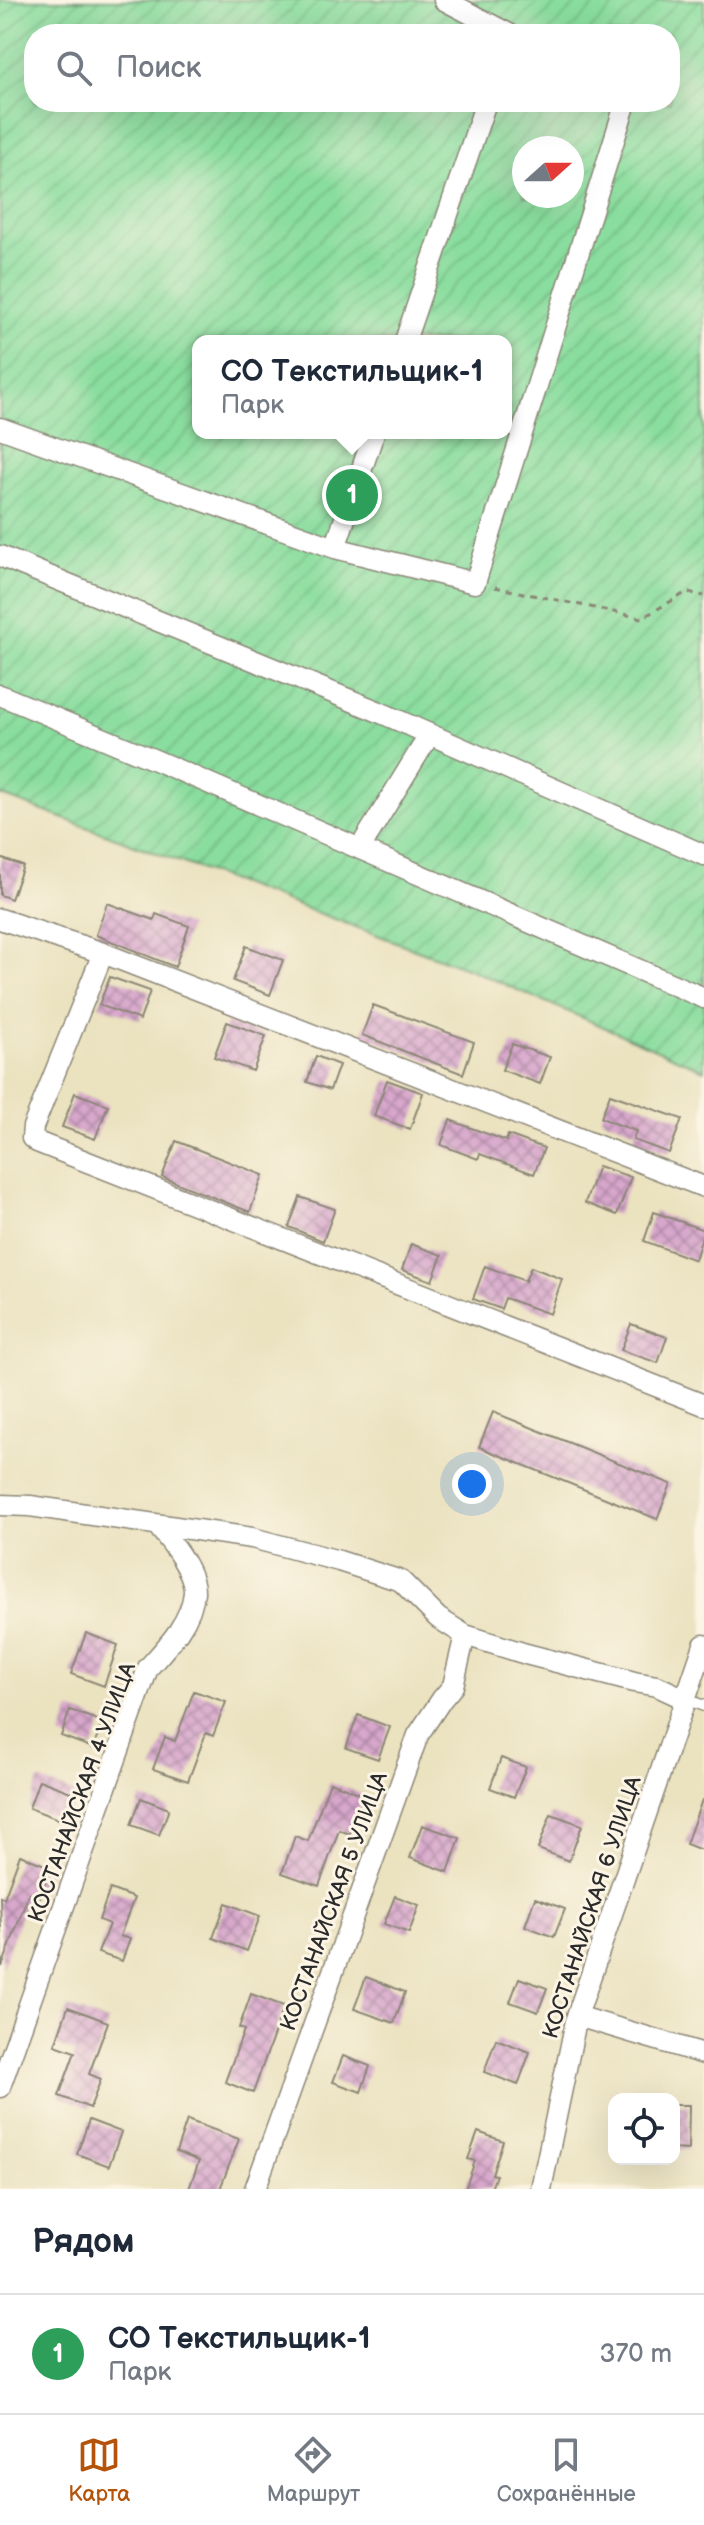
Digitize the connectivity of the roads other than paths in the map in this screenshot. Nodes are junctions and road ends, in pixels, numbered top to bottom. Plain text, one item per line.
1 (444, 0) edge
2 (490, 24) edge
3 (483, 112) edge
4 (623, 112) edge
5 (407, 335) edge
6 (0, 428) edge
7 (372, 439) edge
8 (335, 548) junction
9 (0, 556) edge
10 (0, 695) edge
11 (430, 734) junction
12 (360, 848) junction
13 (704, 855) edge
14 (0, 919) edge
15 (103, 953) junction
16 (704, 998) edge
17 (704, 1187) edge
18 (704, 1405) edge
19 (0, 1505) edge
20 (157, 1525) junction
21 (465, 1635) junction
22 (704, 1645) edge
23 (695, 1702) edge
24 (577, 2016) junction
25 (704, 2054) edge
26 (0, 2087) edge
27 (255, 2189) edge
28 (541, 2189) edge

1 - 2 street
3 - 5 street
4 - 8 street
6 - 8 street
7 - 8 street
9 - 11 street
10 - 12 street
11 - 12 street
11 - 13 street
12 - 16 street
14 - 15 street
15 - 17 street
15 - 18 street
19 - 20 street
20 - 21 street
20 - 26 street, КОСТАНАЙСКАЯ 4 УЛИЦА
21 - 23 street
21 - 27 street, КОСТАНАЙСКАЯ 5 УЛИЦА
22 - 23 street, КОСТАНАЙСКАЯ 6 УЛИЦА
23 - 24 street, КОСТАНАЙСКАЯ 6 УЛИЦА
24 - 25 street
24 - 28 street, КОСТАНАЙСКАЯ 6 УЛИЦА

